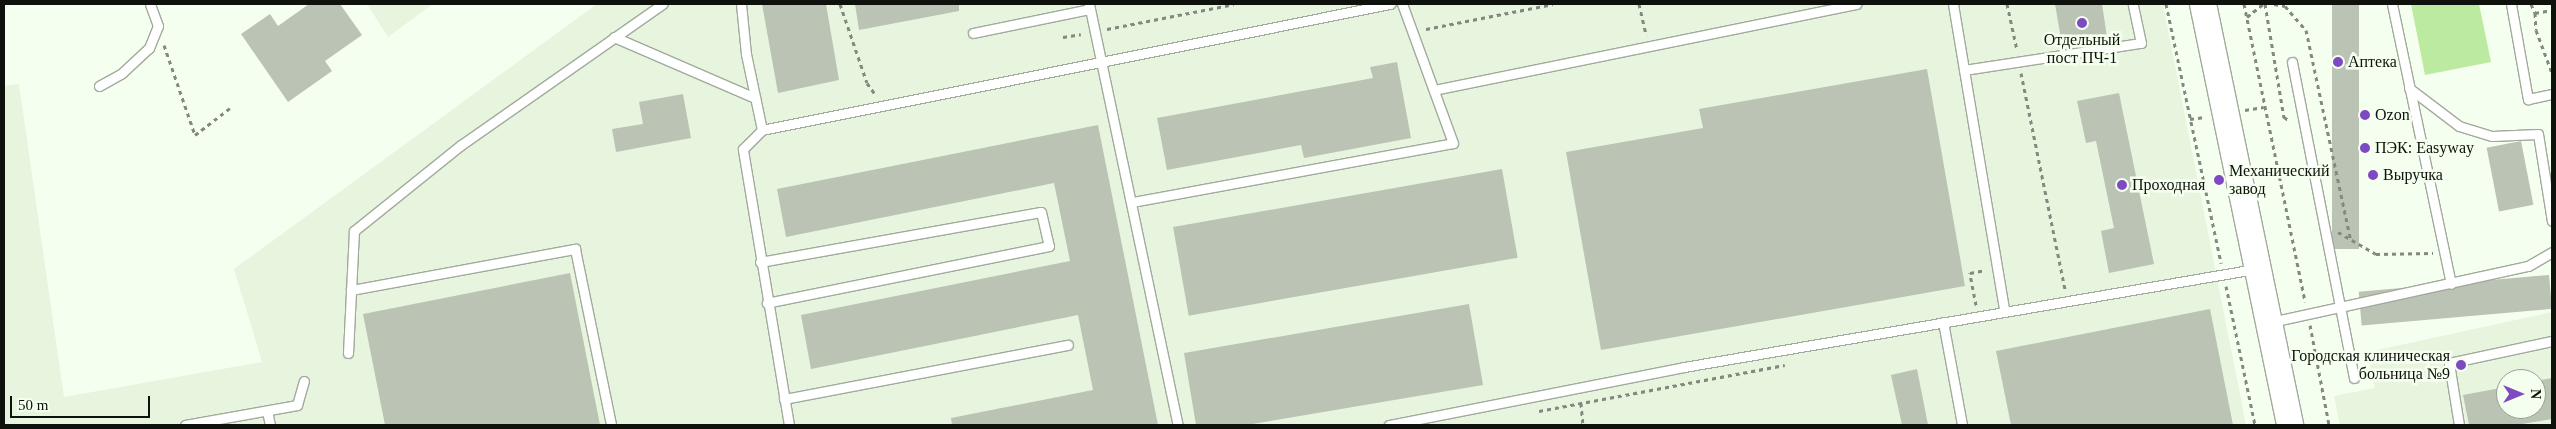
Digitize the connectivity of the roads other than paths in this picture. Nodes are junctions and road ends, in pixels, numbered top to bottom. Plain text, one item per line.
1 (150, 4) edge
2 (662, 4) edge
3 (741, 4) edge
4 (1390, 4) edge
5 (1402, 4) edge
6 (1856, 4) edge
7 (1953, 4) edge
8 (2132, 4) edge
9 (2203, 4) edge
10 (2392, 4) edge
11 (2511, 4) edge
12 (1090, 6) edge
13 (973, 33) dead end
14 (614, 37) junction
15 (1102, 61) junction
16 (2292, 62) dead end
17 (1964, 70) junction
18 (99, 86) dead end
19 (2409, 88) junction
20 (1434, 90) junction
21 (2552, 94) edge
22 (756, 98) junction
23 (762, 130) junction
24 (1132, 202) junction
25 (2552, 221) edge
26 (2552, 252) edge
27 (760, 262) junction
28 (2258, 269) junction
29 (2451, 284) junction
30 (351, 290) junction
31 (767, 302) junction
32 (2340, 309) junction
33 (2004, 310) junction
34 (1943, 322) junction
35 (2269, 322) junction
36 (2552, 341) edge
37 (1068, 345) dead end
38 (348, 353) dead end
39 (2354, 378) dead end
40 (304, 381) dead end
41 (784, 399) junction
42 (268, 411) junction
43 (185, 425) edge
44 (270, 425) edge
45 (611, 425) edge
46 (789, 425) edge
47 (1178, 425) edge
48 (1389, 425) edge
49 (1962, 425) edge
50 (2290, 425) edge
51 (2459, 425) edge

1 - 18 lane
2 - 14 lane
3 - 22 lane
4 - 15 lane
5 - 20 lane
6 - 20 lane
7 - 17 lane
8 - 17 lane
9 - 28 main road
10 - 19 lane
11 - 21 lane
12 - 13 lane
12 - 15 lane
14 - 22 lane
14 - 30 lane
15 - 23 lane
15 - 24 lane
16 - 32 lane
17 - 33 lane
19 - 25 lane
19 - 29 lane
20 - 24 lane
22 - 23 lane
23 - 27 lane
24 - 47 lane
26 - 29 lane
27 - 31 lane
27 - 31 lane
28 - 33 lane
28 - 35 main road
29 - 32 lane
30 - 38 lane
30 - 45 lane
31 - 41 lane
32 - 35 lane
32 - 39 lane
33 - 34 lane
34 - 48 lane
34 - 49 lane
35 - 50 main road
36 - 51 lane
37 - 41 lane
40 - 42 lane
41 - 46 lane
42 - 43 lane
42 - 44 lane

